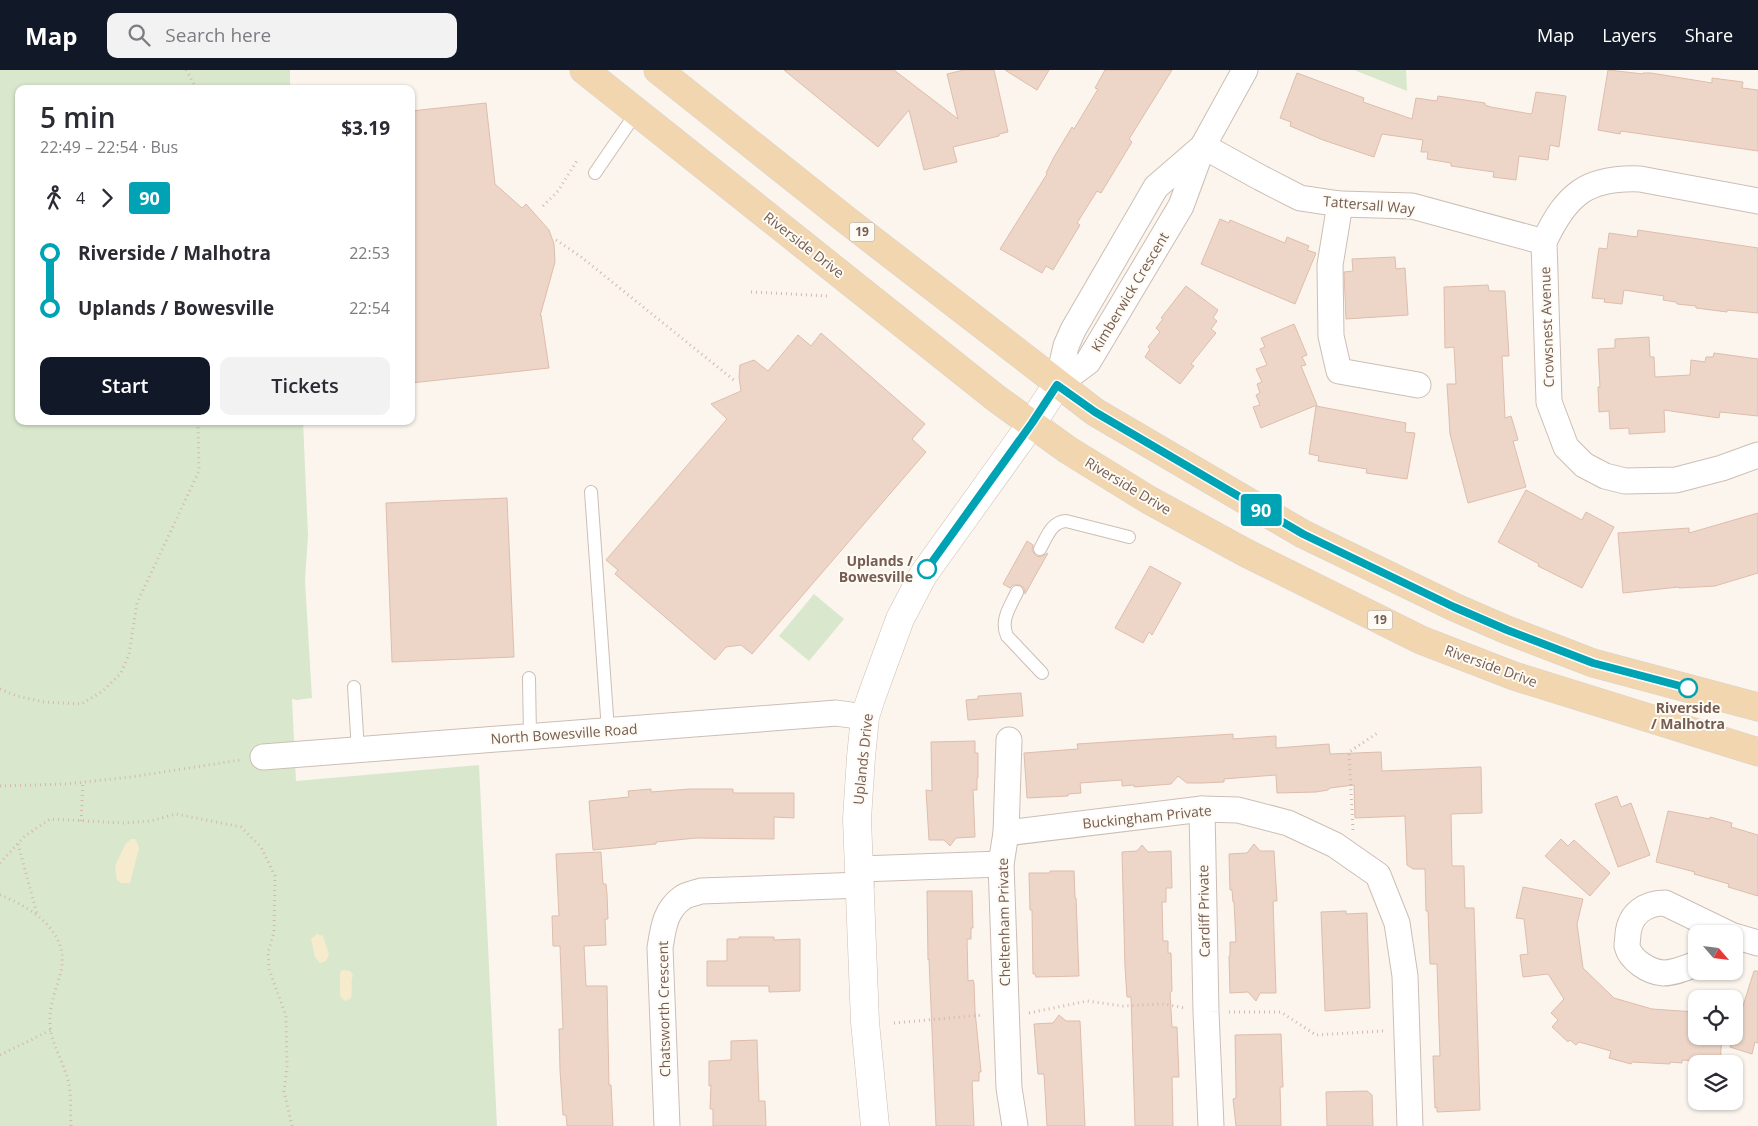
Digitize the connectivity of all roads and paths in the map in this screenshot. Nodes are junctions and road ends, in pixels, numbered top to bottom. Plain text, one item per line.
1 (186, 70) edge
2 (584, 70) edge
3 (658, 70) edge
4 (1245, 70) edge
5 (195, 85) edge
6 (636, 113) junction
7 (1203, 146) junction
8 (578, 160) dead end
9 (595, 173) dead end
10 (1758, 201) edge
11 (1340, 204) junction
12 (543, 206) dead end
13 (556, 240) dead end
14 (1544, 242) junction
15 (751, 292) dead end
16 (831, 296) dead end
17 (735, 381) dead end
18 (1057, 385) junction
19 (1418, 385) dead end
20 (1032, 423) junction
21 (198, 425) edge
22 (1758, 455) edge
23 (590, 492) dead end
24 (1129, 537) dead end
25 (1040, 549) dead end
26 (1017, 592) dead end
27 (1042, 673) dead end
28 (529, 678) dead end
29 (354, 687) dead end
30 (0, 689) edge
31 (1758, 707) edge
32 (865, 717) junction
33 (608, 730) junction
34 (1379, 732) dead end
35 (530, 736) junction
36 (1009, 740) dead end
37 (358, 750) junction
38 (1758, 752) edge
39 (263, 757) joint
40 (83, 782) junction
41 (0, 786) edge
42 (1202, 809) junction
43 (81, 821) junction
44 (1006, 833) junction
45 (18, 844) junction
46 (1357, 860) junction
47 (0, 863) edge
48 (1001, 864) junction
49 (860, 877) junction
50 (0, 895) edge
51 (37, 915) junction
52 (1711, 925) edge
53 (1688, 967) edge
54 (1206, 1012) junction
55 (1006, 1013) junction
56 (894, 1024) dead end
57 (50, 1030) junction
58 (1407, 1030) junction
59 (0, 1055) edge
60 (71, 1126) edge
61 (292, 1126) edge
62 (667, 1126) edge
63 (875, 1126) edge
64 (1015, 1126) edge
65 (1211, 1126) edge
66 (1410, 1126) edge

1 - 5 path
2 - 6 main road, Riverside Drive / 19
3 - 18 main road, 19
4 - 7 street, Kimberwick Crescent
6 - 9 lane
6 - 20 main road, Riverside Drive / 19
7 - 11 street, Tattersall Way
7 - 18 street, Kimberwick Crescent
8 - 12 path
10 - 14 street, Crowsnest Avenue
11 - 14 street, Tattersall Way
11 - 19 street
13 - 17 path
14 - 22 street, Crowsnest Avenue
15 - 16 path
18 - 20 street, Uplands Drive
18 - 31 main road, 19
20 - 32 street, Uplands Drive
20 - 38 main road, Riverside Drive / 19
21 - 30 path
23 - 33 lane
24 - 25 lane
26 - 27 lane
28 - 35 lane
29 - 37 lane
32 - 33 street, North Bowesville Road
32 - 49 street, Uplands Drive
33 - 35 street, North Bowesville Road
34 - 46 path
35 - 37 street, North Bowesville Road
36 - 44 street, Cheltenham Private
37 - 39 street, North Bowesville Road
39 - 40 path
40 - 41 path
40 - 43 path
42 - 44 street, Buckingham Private
42 - 46 street, Buckingham Private
42 - 54 street, Cardiff Private
43 - 45 path
43 - 61 path
44 - 48 street, Cheltenham Private
45 - 47 path
45 - 51 path
46 - 58 street, Buckingham Private
48 - 49 street
48 - 55 street, Cheltenham Private
49 - 62 street, Chatsworth Crescent
49 - 63 street, Uplands Drive
50 - 51 path
51 - 57 path
52 - 53 street
54 - 55 path
54 - 58 path
54 - 65 street, Cardiff Private
55 - 56 path
55 - 64 street, Cheltenham Private
57 - 59 path
57 - 60 path
58 - 66 street, Buckingham Private

